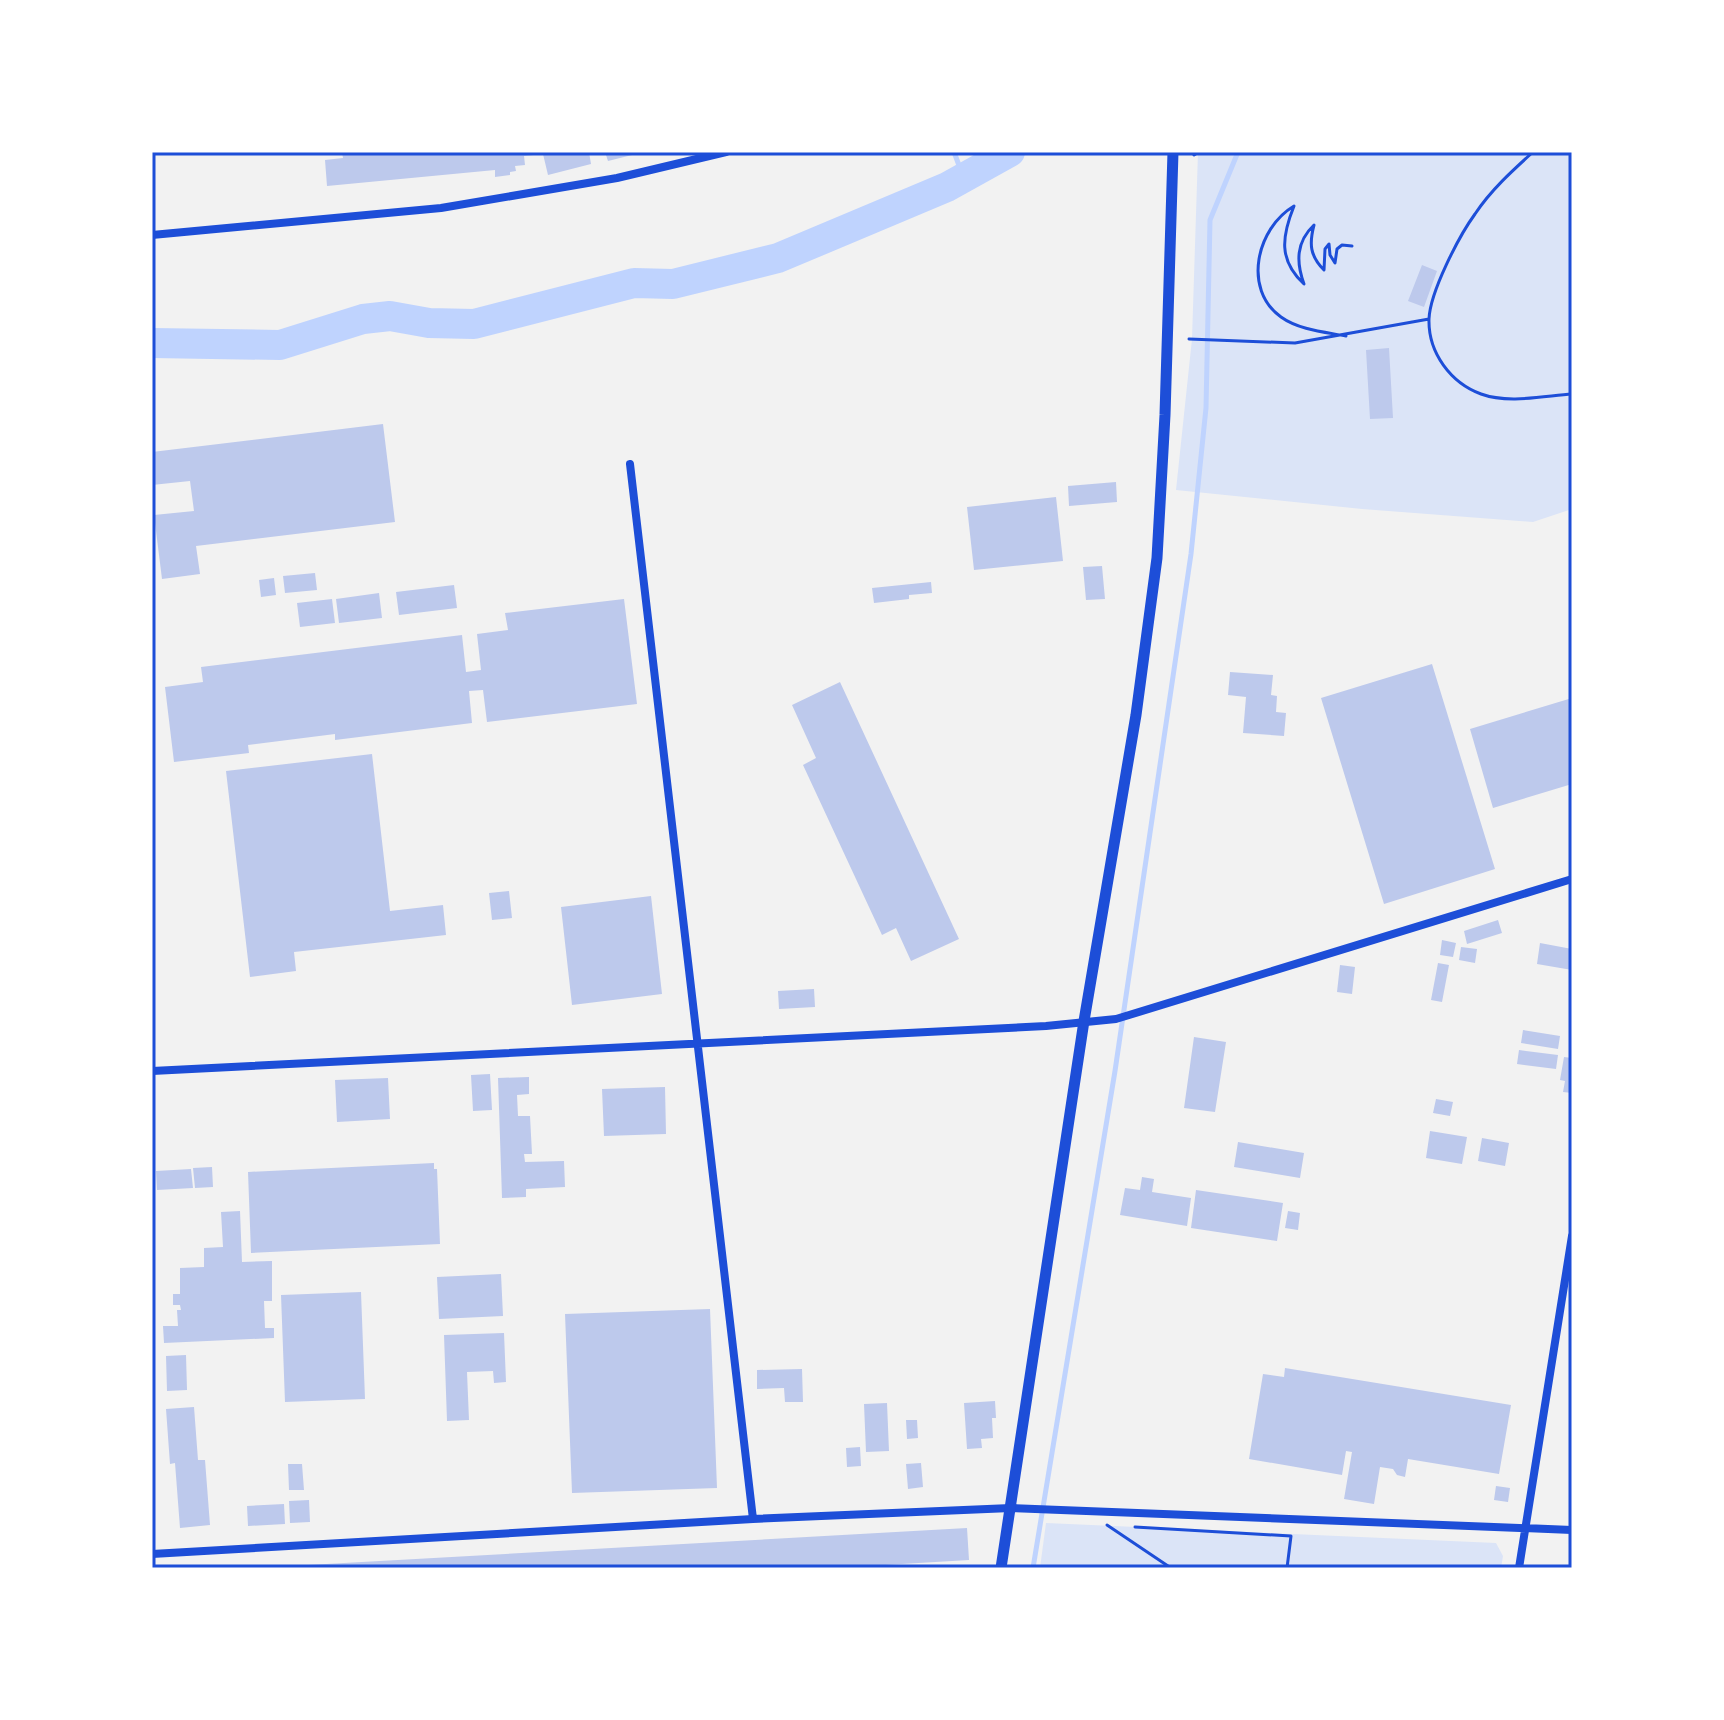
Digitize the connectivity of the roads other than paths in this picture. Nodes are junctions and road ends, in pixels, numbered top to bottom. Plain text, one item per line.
1 (726, 152) edge
2 (1173, 152) edge
3 (152, 235) edge
4 (630, 464) dead end
5 (1572, 879) edge
6 (1084, 1021) junction
7 (697, 1044) junction
8 (152, 1071) edge
9 (1572, 1236) edge
10 (1011, 1508) junction
11 (753, 1519) junction
12 (1525, 1527) junction
13 (1572, 1530) edge
14 (152, 1554) edge
15 (1001, 1568) edge
16 (1519, 1568) edge

1 - 3 street
2 - 6 street
4 - 7 street
5 - 6 street
6 - 7 street
6 - 10 street
7 - 8 street
7 - 11 street
9 - 12 street
10 - 11 street
10 - 12 street
10 - 15 street
11 - 14 street
12 - 13 street
12 - 16 street

